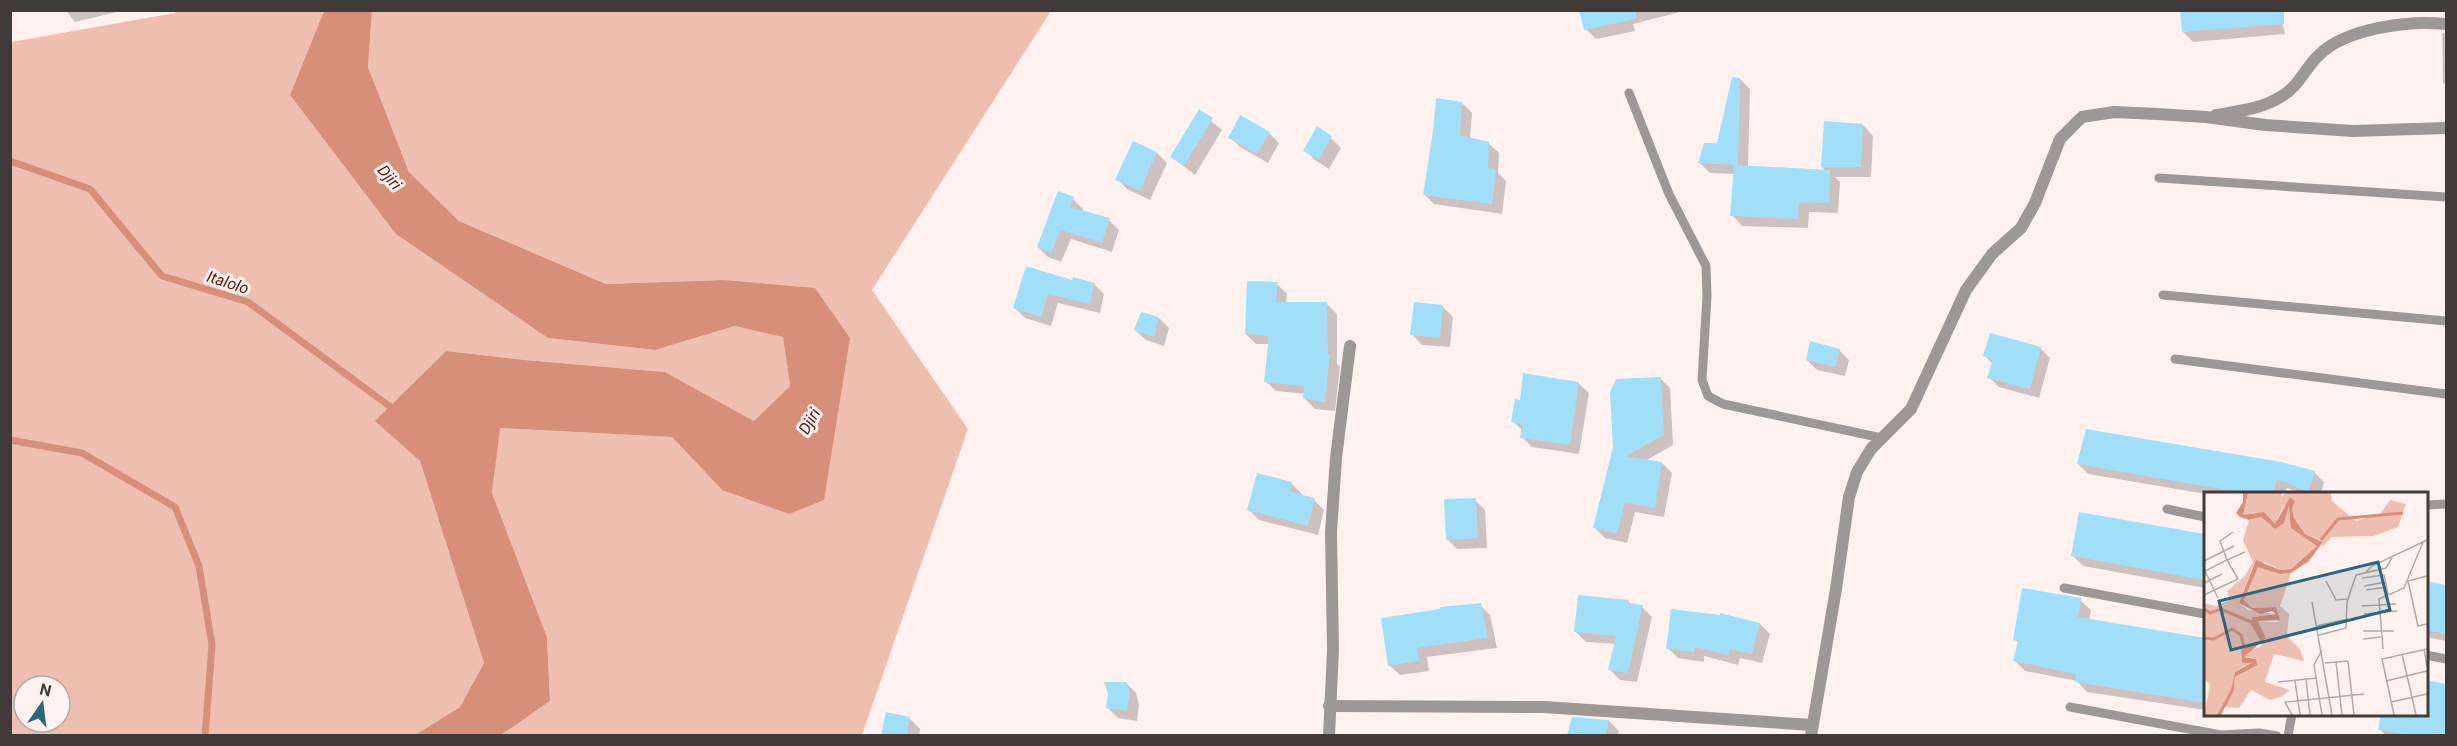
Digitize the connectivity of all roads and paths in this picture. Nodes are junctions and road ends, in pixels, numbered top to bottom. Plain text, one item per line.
1 (2446, 24) edge
2 (1629, 93) dead end
3 (2206, 117) junction
4 (2446, 128) edge
5 (2159, 178) dead end
6 (2446, 197) edge
7 (2163, 295) dead end
8 (2446, 321) edge
9 (1350, 346) dead end
10 (2175, 359) dead end
11 (2446, 394) edge
12 (1882, 438) junction
13 (2446, 504) edge
14 (2427, 506) edge
15 (2167, 509) dead end
16 (2204, 517) edge
17 (2064, 588) dead end
18 (2204, 614) edge
19 (2427, 655) edge
20 (2446, 659) edge
21 (1329, 706) junction
22 (2070, 707) dead end
23 (2292, 716) edge
24 (1812, 730) edge
25 (1329, 735) edge
26 (2277, 735) edge
27 (2288, 735) edge

1 - 3 street
2 - 12 lane
3 - 4 street
3 - 12 street
5 - 6 lane
7 - 8 lane
9 - 21 street
10 - 11 lane
12 - 24 street
13 - 14 lane
15 - 16 lane
17 - 18 lane
19 - 20 lane
21 - 24 street
21 - 25 street
22 - 26 lane
23 - 27 lane

